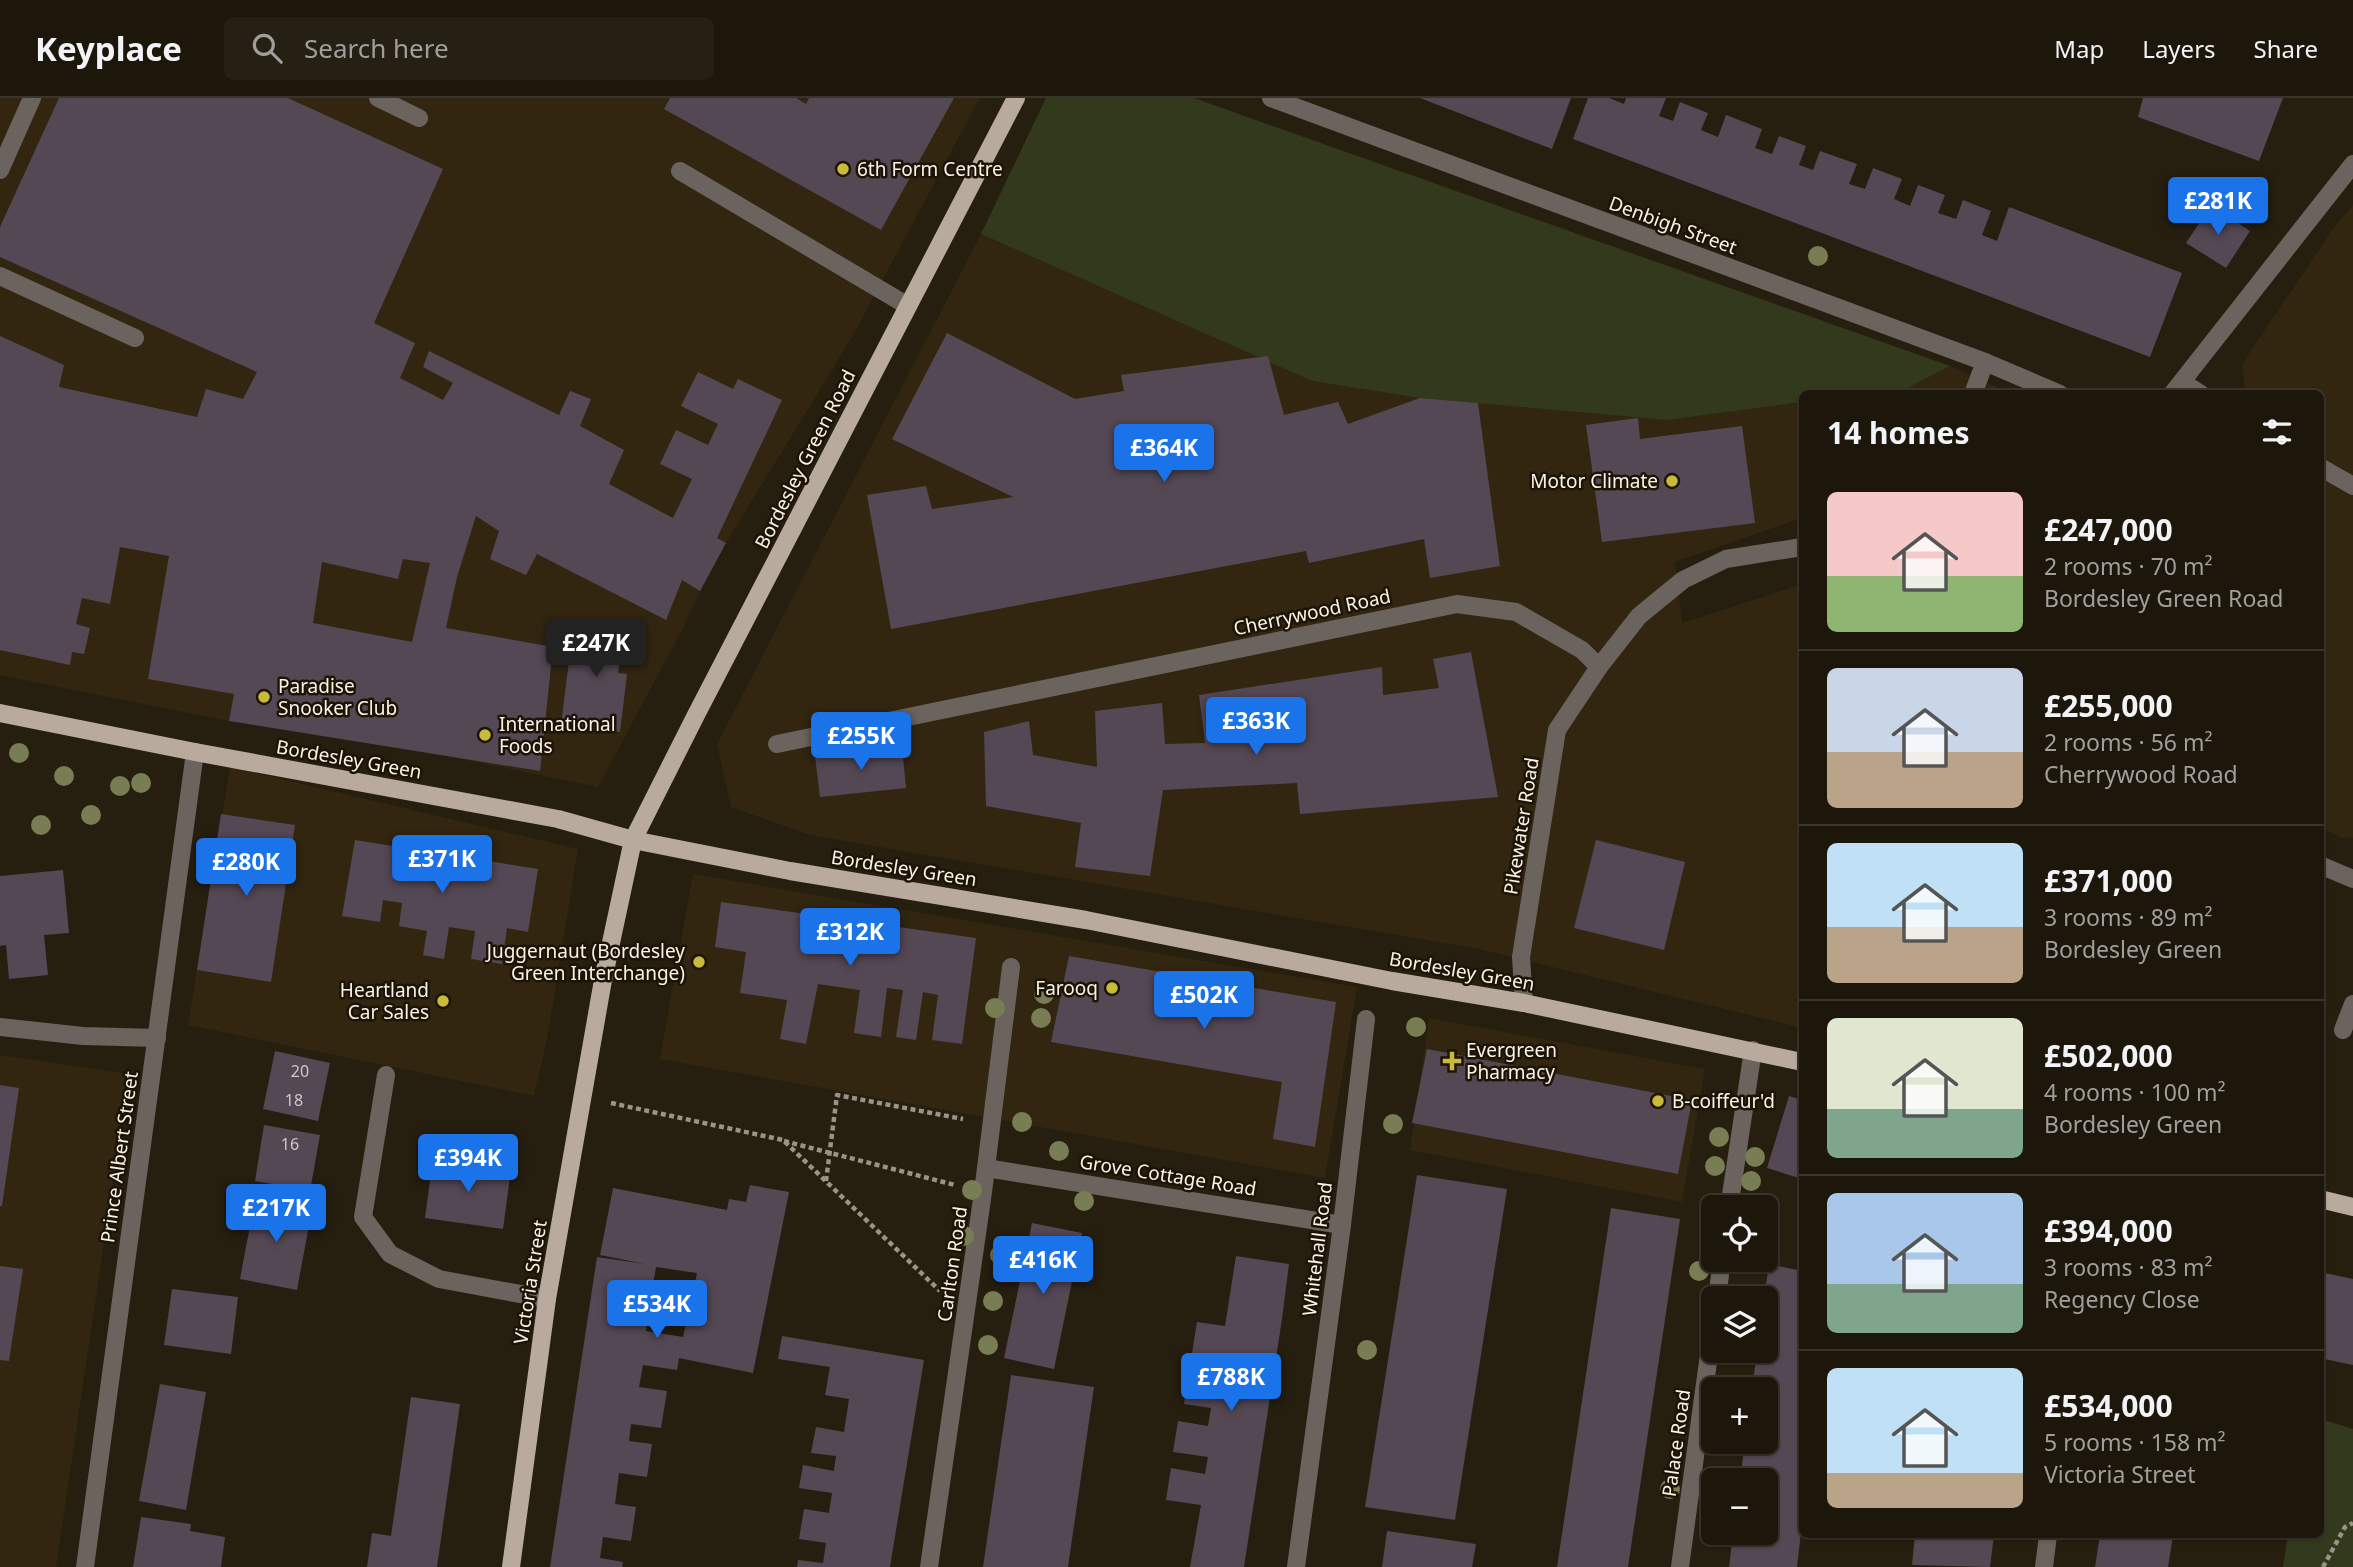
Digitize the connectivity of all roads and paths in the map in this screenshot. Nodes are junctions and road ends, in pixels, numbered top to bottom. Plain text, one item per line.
1 (32, 98) edge
2 (378, 98) edge
3 (1016, 98) edge
4 (1271, 98) edge
5 (419, 118) dead end
6 (2353, 164) edge
7 (0, 170) edge
8 (680, 170) dead end
9 (0, 276) edge
10 (908, 306) junction
11 (135, 338) dead end
12 (1985, 362) junction
13 (2177, 388) edge
14 (1974, 390) edge
15 (2051, 390) edge
16 (2324, 469) edge
17 (2353, 486) edge
18 (1799, 547) edge
19 (1599, 667) junction
20 (0, 713) edge
21 (777, 744) dead end
22 (195, 752) junction
23 (634, 840) junction
24 (2324, 866) edge
25 (2353, 879) edge
26 (1011, 967) dead end
27 (1524, 1003) junction
28 (2353, 1004) edge
29 (1366, 1019) dead end
30 (0, 1027) edge
31 (2343, 1030) dead end
32 (157, 1038) junction
33 (1753, 1049) junction
34 (1799, 1061) edge
35 (386, 1075) dead end
36 (583, 1097) junction
37 (992, 1124) junction
38 (783, 1140) junction
39 (830, 1152) junction
40 (986, 1168) junction
41 (826, 1181) junction
42 (983, 1192) junction
43 (1732, 1195) edge
44 (2324, 1200) edge
45 (2353, 1208) edge
46 (1342, 1225) junction
47 (547, 1299) junction
48 (966, 1316) junction
49 (1708, 1363) edge
50 (2353, 1523) edge
51 (2048, 1538) edge
52 (85, 1567) edge
53 (511, 1567) edge
54 (929, 1567) edge
55 (1296, 1567) edge
56 (1680, 1567) edge
57 (2044, 1567) edge
58 (2323, 1567) edge

1 - 7 street
2 - 5 street
3 - 10 main road, Bordesley Green Road
4 - 12 street, Denbigh Street
6 - 13 street
8 - 10 street
9 - 11 street
10 - 23 main road, Bordesley Green Road
12 - 14 street
12 - 15 street, Denbigh Street
16 - 17 street
18 - 19 street
19 - 21 street, Cherrywood Road
19 - 27 street, Pikewater Road
20 - 22 main road, Bordesley Green
22 - 23 main road, Bordesley Green
22 - 32 street, Prince Albert Street
23 - 27 main road, Bordesley Green
23 - 36 main road, Victoria Street
24 - 25 street
26 - 37 street, Carlton Road
27 - 33 main road, Bordesley Green
28 - 31 street
29 - 46 street, Whitehall Road
30 - 32 street
32 - 52 street, Prince Albert Street
33 - 34 main road, Bordesley Green
33 - 43 street
35 - 47 street
36 - 38 path
36 - 47 main road, Victoria Street
37 - 39 path
37 - 40 street, Carlton Road
38 - 39 path
38 - 41 path
39 - 41 path
39 - 42 path
40 - 42 street, Carlton Road
40 - 46 street, Grove Cottage Road
41 - 48 path
42 - 48 street, Carlton Road
44 - 45 main road
46 - 55 street, Whitehall Road
47 - 53 main road, Victoria Street
48 - 54 street, Carlton Road
49 - 56 street, Palace Road
50 - 58 path
51 - 57 street

